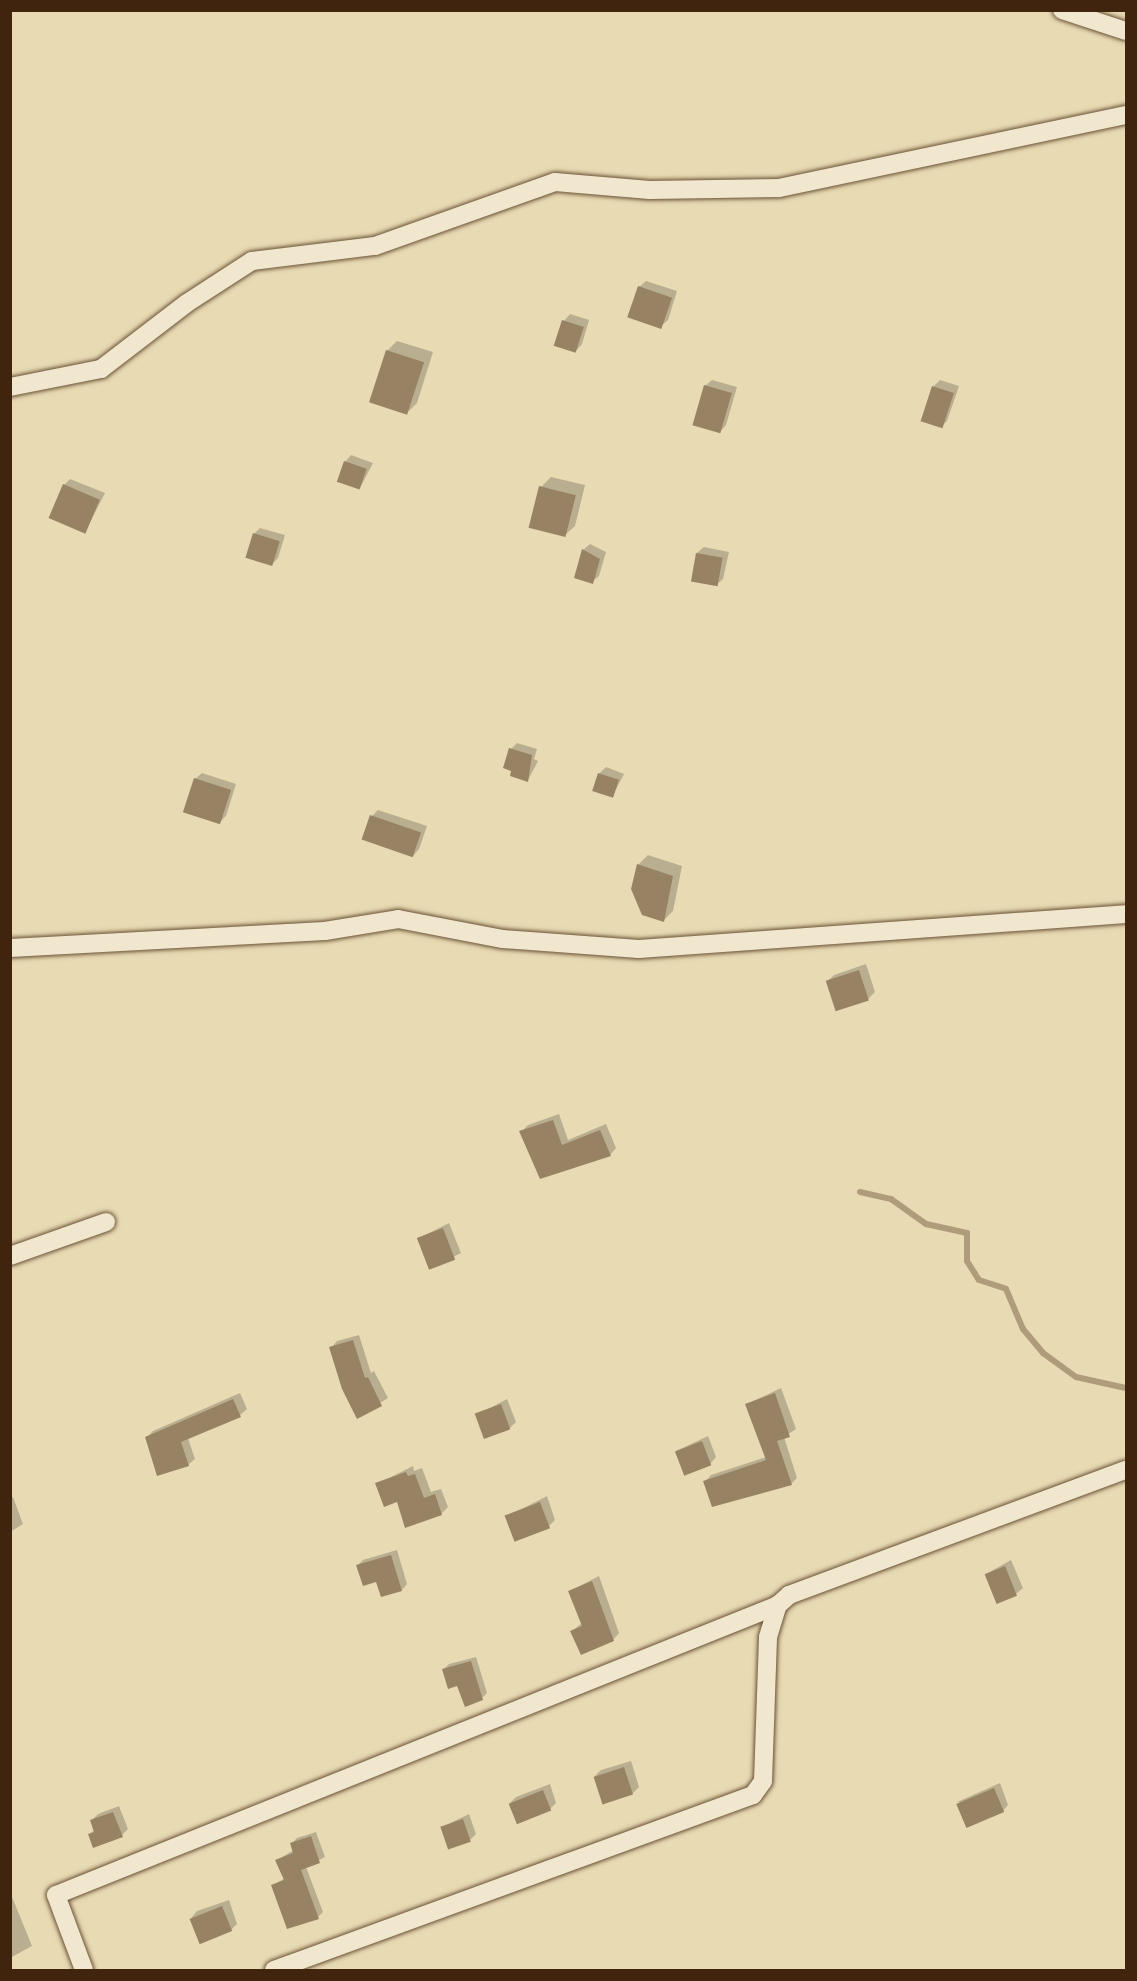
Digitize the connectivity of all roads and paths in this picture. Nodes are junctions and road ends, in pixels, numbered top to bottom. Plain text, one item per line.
1 (1062, 10) edge
2 (1126, 31) edge
3 (1126, 114) edge
4 (10, 387) edge
5 (1126, 914) edge
6 (10, 948) edge
7 (106, 1222) dead end
8 (10, 1256) edge
9 (1126, 1470) edge
10 (778, 1605) junction
11 (84, 1971) edge
12 (274, 1971) edge

1 - 2 street
3 - 4 street
5 - 6 street
7 - 8 street
9 - 10 street
10 - 11 street
10 - 12 street

